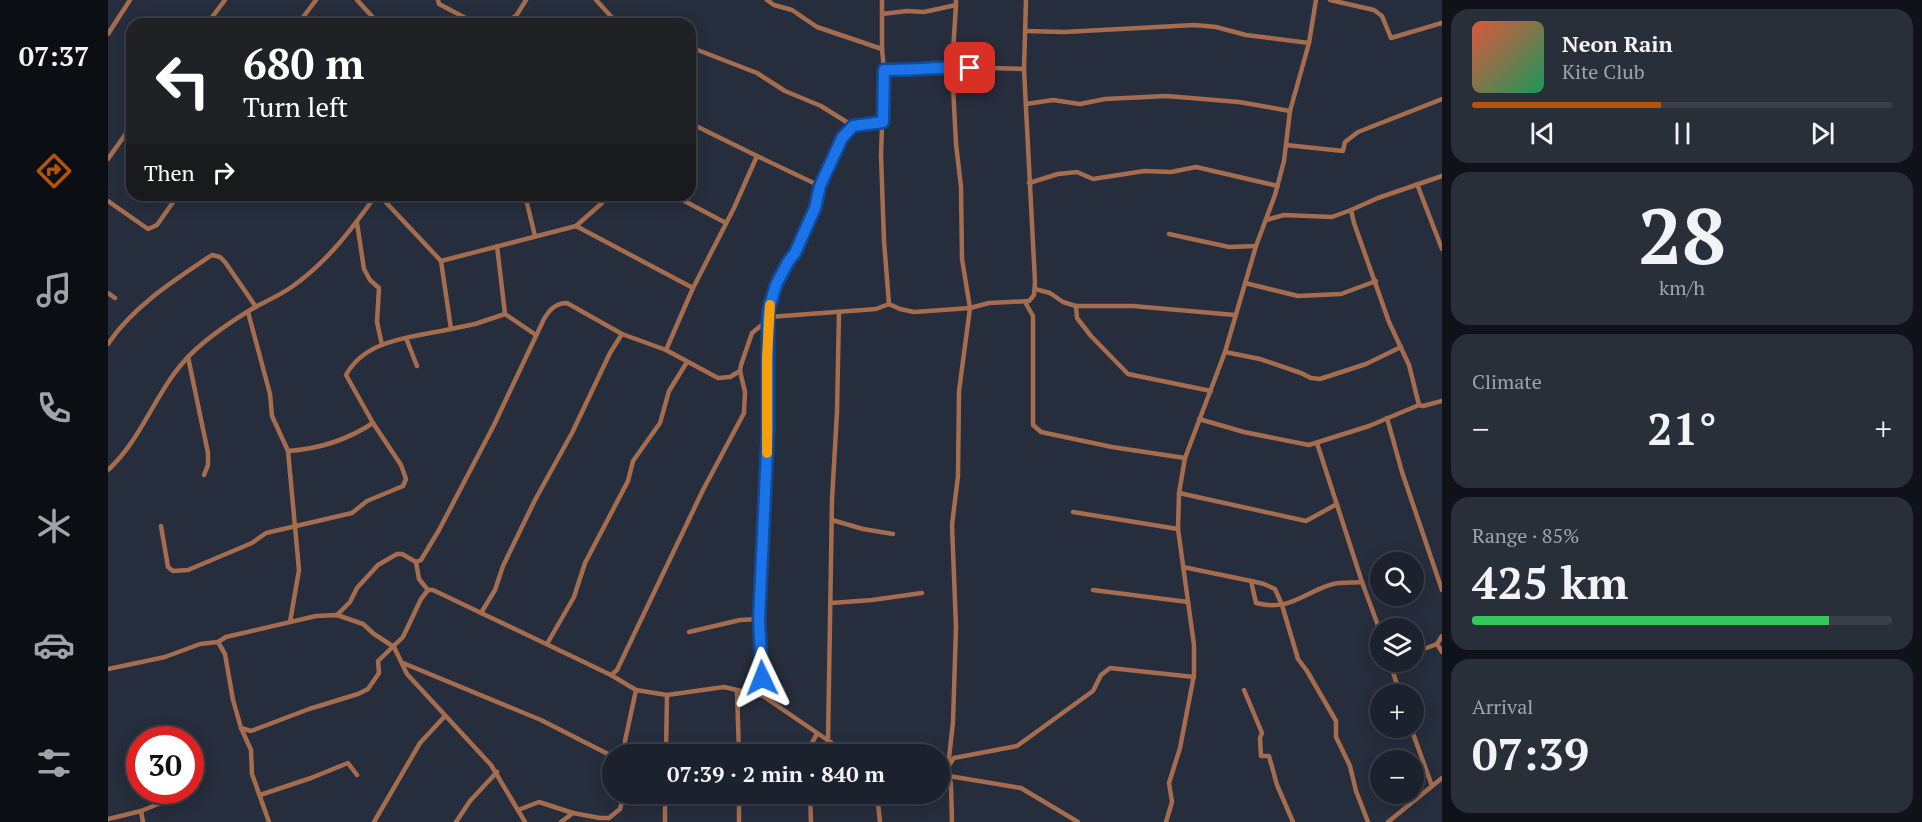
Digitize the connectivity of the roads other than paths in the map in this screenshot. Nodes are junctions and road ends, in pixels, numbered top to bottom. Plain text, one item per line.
1 (130, 0) edge
2 (225, 0) edge
3 (316, 0) edge
4 (357, 0) edge
5 (438, 0) edge
6 (526, 0) edge
7 (596, 0) edge
8 (767, 0) edge
9 (882, 0) edge
10 (1026, 0) edge
11 (1316, 0) edge
12 (1330, 0) edge
13 (956, 2) edge
14 (882, 14) junction
15 (514, 17) edge
16 (212, 18) edge
17 (302, 18) edge
18 (374, 18) edge
19 (466, 18) edge
20 (612, 18) edge
21 (1442, 23) edge
22 (1026, 31) junction
23 (108, 34) edge
24 (1309, 43) junction
25 (696, 49) edge
26 (882, 49) junction
27 (952, 67) junction
28 (1024, 69) junction
29 (884, 70) junction
30 (1442, 99) edge
31 (1026, 104) junction
32 (1290, 111) junction
33 (883, 122) junction
34 (696, 126) edge
35 (853, 126) junction
36 (126, 134) edge
37 (1286, 145) junction
38 (757, 156) junction
39 (108, 159) edge
40 (1442, 176) edge
41 (1029, 183) junction
42 (1418, 184) junction
43 (820, 186) junction
44 (1278, 186) junction
45 (108, 201) edge
46 (174, 201) edge
47 (373, 201) edge
48 (384, 201) edge
49 (526, 201) edge
50 (601, 201) edge
51 (684, 201) edge
52 (1351, 210) junction
53 (1266, 220) junction
54 (357, 222) junction
55 (726, 223) junction
56 (576, 226) junction
57 (1169, 234) dead end
58 (535, 236) junction
59 (497, 246) junction
60 (1256, 246) junction
61 (1442, 249) edge
62 (441, 261) junction
63 (1376, 281) junction
64 (1245, 282) junction
65 (693, 288) junction
66 (1035, 289) junction
67 (108, 293) edge
68 (115, 298) dead end
69 (1025, 302) junction
70 (889, 304) junction
71 (1076, 306) junction
72 (256, 307) junction
73 (970, 308) junction
74 (248, 312) junction
75 (839, 312) junction
76 (505, 314) junction
77 (1235, 315) junction
78 (768, 319) junction
79 (451, 329) junction
80 (622, 334) junction
81 (536, 335) junction
82 (406, 338) junction
83 (108, 344) edge
84 (382, 345) junction
85 (1401, 347) junction
86 (666, 350) junction
87 (1225, 352) junction
88 (188, 357) junction
89 (687, 362) junction
90 (417, 366) dead end
91 (740, 371) junction
92 (1211, 391) junction
93 (1442, 401) edge
94 (1419, 405) junction
95 (1387, 418) junction
96 (1199, 419) junction
97 (373, 423) junction
98 (1317, 443) junction
99 (288, 451) junction
100 (1185, 458) junction
101 (108, 470) edge
102 (204, 475) dead end
103 (1179, 493) junction
104 (1337, 504) junction
105 (1073, 512) dead end
106 (832, 520) junction
107 (295, 525) junction
108 (161, 526) dead end
109 (1178, 529) junction
110 (893, 534) dead end
111 (416, 562) junction
112 (1183, 567) junction
113 (1251, 581) junction
114 (1362, 582) junction
115 (428, 590) junction
116 (1093, 590) dead end
117 (1442, 590) edge
118 (922, 594) dead end
119 (1188, 602) junction
120 (831, 603) junction
121 (1282, 605) junction
122 (481, 613) junction
123 (337, 615) junction
124 (1375, 618) edge
125 (759, 619) junction
126 (290, 622) junction
127 (689, 632) dead end
128 (1442, 636) edge
129 (218, 642) junction
130 (547, 644) junction
131 (1437, 644) junction
132 (394, 647) junction
133 (1424, 649) edge
134 (1442, 652) edge
135 (402, 663) junction
136 (108, 669) edge
137 (1393, 672) edge
138 (611, 675) junction
139 (1194, 676) junction
140 (1397, 684) edge
141 (636, 690) junction
142 (1244, 690) dead end
143 (737, 691) junction
144 (667, 695) junction
145 (763, 696) junction
146 (445, 716) junction
147 (241, 728) junction
148 (817, 734) junction
149 (1415, 738) edge
150 (828, 742) junction
151 (625, 744) edge
152 (666, 744) edge
153 (739, 744) edge
154 (811, 744) edge
155 (831, 744) edge
156 (950, 749) edge
157 (602, 751) edge
158 (950, 764) edge
159 (497, 772) junction
160 (357, 775) dead end
161 (950, 776) edge
162 (1442, 778) edge
163 (1432, 786) junction
164 (950, 791) edge
165 (260, 795) junction
166 (158, 804) edge
167 (621, 804) edge
168 (665, 804) edge
169 (739, 804) edge
170 (810, 804) edge
171 (878, 804) edge
172 (518, 810) junction
173 (141, 811) junction
174 (573, 813) junction
175 (1394, 817) junction
176 (108, 819) edge
177 (143, 822) edge
178 (269, 822) edge
179 (374, 822) edge
180 (456, 822) edge
181 (525, 822) edge
182 (561, 822) edge
183 (665, 822) edge
184 (739, 822) edge
185 (811, 822) edge
186 (880, 822) edge
187 (952, 822) edge
188 (1078, 822) edge
189 (1166, 822) edge
190 (1293, 822) edge
191 (1368, 822) edge
192 (1388, 822) edge
193 (1398, 822) edge

1 - 23 street
2 - 16 street
3 - 17 street
4 - 18 street
5 - 19 street
6 - 15 street
7 - 20 street
8 - 26 street
9 - 14 street
10 - 22 street
11 - 24 street
12 - 21 street
13 - 14 street
13 - 27 street
14 - 26 street
22 - 24 street
22 - 28 street
24 - 32 street
25 - 35 street
26 - 29 street
27 - 28 street
27 - 29 street
27 - 73 street
28 - 31 street
29 - 33 street
30 - 37 street
31 - 32 street
31 - 41 street
32 - 37 street
33 - 35 street
33 - 70 street
34 - 38 street
35 - 43 street
36 - 39 street
37 - 44 street
38 - 43 street
38 - 55 street
40 - 42 street
41 - 44 street
41 - 66 street
42 - 52 street
42 - 61 street
43 - 78 street
44 - 53 street
45 - 46 street
47 - 54 street
48 - 62 street
49 - 58 street
50 - 56 street
51 - 55 street
52 - 53 street
52 - 63 street
53 - 60 street
54 - 72 street
54 - 84 street
55 - 65 street
56 - 58 street
56 - 65 street
57 - 60 street
58 - 59 street
59 - 62 street
59 - 76 street
60 - 64 street
62 - 79 street
63 - 64 street
63 - 85 street
64 - 77 street
65 - 86 street
66 - 69 street
66 - 71 street
67 - 68 street
69 - 73 street
69 - 100 street
70 - 73 street
70 - 75 street
71 - 77 street
71 - 92 street
72 - 74 street
72 - 83 street
73 - 156 street
74 - 88 street
74 - 99 street
75 - 78 street
75 - 106 street
76 - 79 street
76 - 81 street
77 - 87 street
78 - 91 street
78 - 125 street
79 - 82 street
80 - 81 street
80 - 86 street
80 - 122 street
81 - 111 street
82 - 84 street
82 - 90 street
84 - 97 street
85 - 87 street
85 - 94 street
86 - 89 street
87 - 92 street
88 - 101 street
88 - 102 street
89 - 91 street
89 - 130 street
91 - 138 street
92 - 96 street
93 - 94 street
94 - 95 street
95 - 98 street
95 - 117 street
96 - 98 street
96 - 100 street
97 - 99 street
97 - 107 street
98 - 104 street
99 - 107 street
100 - 103 street
103 - 104 street
103 - 109 street
104 - 114 street
105 - 109 street
106 - 110 street
106 - 120 street
107 - 108 street
107 - 126 street
109 - 112 street
111 - 115 street
111 - 123 street
112 - 113 street
112 - 119 street
113 - 121 street
113 - 121 street
114 - 121 street
114 - 124 street
115 - 122 street
115 - 132 street
116 - 119 street
118 - 120 street
119 - 139 street
120 - 150 street
121 - 191 street
122 - 130 street
123 - 126 street
123 - 132 street
125 - 127 street
125 - 145 street
126 - 129 street
128 - 131 street
129 - 136 street
129 - 147 street
130 - 138 street
131 - 133 street
131 - 134 street
132 - 135 street
132 - 147 street
135 - 146 street
135 - 157 street
137 - 140 street
138 - 141 street
139 - 158 street
139 - 189 street
141 - 144 street
141 - 151 street
142 - 190 street
143 - 144 street
143 - 145 street
143 - 153 street
144 - 152 street
145 - 148 street
146 - 159 street
146 - 179 street
147 - 165 street
148 - 150 street
148 - 154 street
149 - 163 street
150 - 155 street
159 - 172 street
159 - 180 street
160 - 165 street
161 - 188 street
162 - 163 street
163 - 175 street
164 - 187 street
165 - 178 street
166 - 173 street
167 - 174 street
168 - 183 street
169 - 184 street
170 - 185 street
171 - 186 street
172 - 174 street
172 - 181 street
173 - 176 street
173 - 177 street
174 - 182 street
175 - 192 street
175 - 193 street

